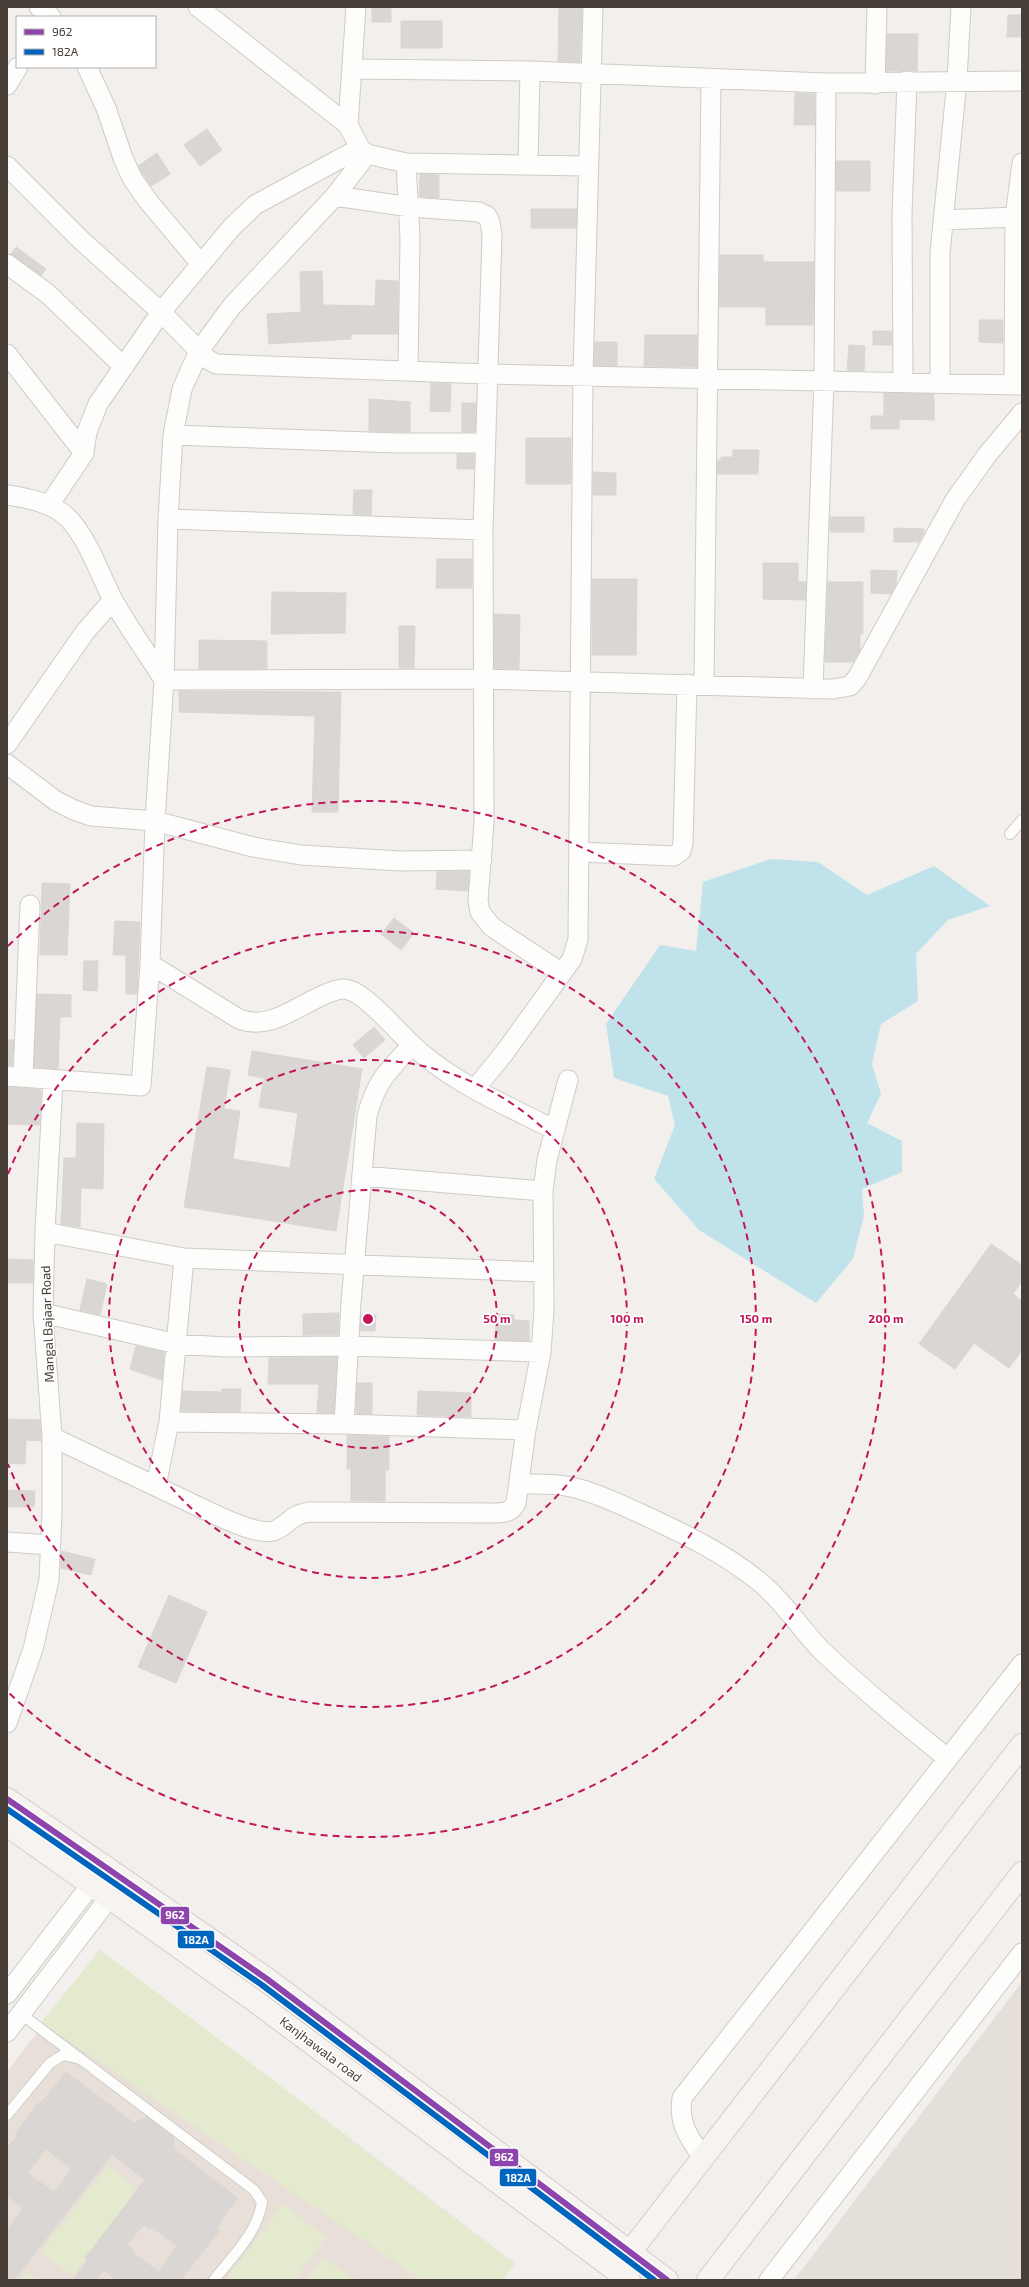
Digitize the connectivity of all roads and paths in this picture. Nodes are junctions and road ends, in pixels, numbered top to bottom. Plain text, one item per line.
1 (39, 7) edge
2 (198, 7) edge
3 (223, 7) edge
4 (356, 7) edge
5 (594, 7) edge
6 (877, 7) edge
7 (961, 7) edge
8 (50, 16) edge
9 (223, 26) junction
10 (17, 68) edge
11 (88, 68) edge
12 (353, 69) junction
13 (530, 72) junction
14 (592, 74) junction
15 (711, 79) junction
16 (957, 80) junction
17 (907, 81) junction
18 (1022, 81) edge
19 (826, 83) junction
20 (875, 84) junction
21 (7, 85) edge
22 (348, 125) junction
23 (364, 151) junction
24 (406, 163) junction
25 (1022, 163) edge
26 (528, 165) junction
27 (7, 166) edge
28 (588, 166) junction
29 (335, 196) junction
30 (410, 207) junction
31 (1015, 217) junction
32 (943, 220) junction
33 (7, 264) edge
34 (200, 264) junction
35 (161, 312) junction
36 (199, 351) junction
37 (7, 354) edge
38 (124, 367) junction
39 (408, 370) junction
40 (488, 374) junction
41 (583, 375) junction
42 (706, 378) junction
43 (824, 381) junction
44 (903, 382) junction
45 (940, 383) junction
46 (1018, 385) edge
47 (1022, 413) edge
48 (173, 435) junction
49 (485, 443) junction
50 (84, 453) junction
51 (7, 495) edge
52 (48, 505) junction
53 (168, 518) junction
54 (483, 530) junction
55 (113, 600) junction
56 (482, 679) junction
57 (164, 680) junction
58 (580, 682) junction
59 (695, 684) junction
60 (813, 689) junction
61 (7, 744) edge
62 (7, 764) edge
63 (1022, 820) edge
64 (155, 821) junction
65 (1010, 834) dead end
66 (580, 852) junction
67 (482, 860) junction
68 (30, 905) dead end
69 (150, 964) junction
70 (562, 972) junction
71 (412, 1045) junction
72 (15, 1077) edge
73 (53, 1080) junction
74 (568, 1080) dead end
75 (475, 1089) junction
76 (553, 1129) junction
77 (362, 1176) junction
78 (543, 1192) junction
79 (45, 1232) junction
80 (184, 1258) junction
81 (355, 1266) junction
82 (542, 1272) junction
83 (44, 1313) junction
84 (177, 1344) junction
85 (348, 1346) junction
86 (541, 1352) junction
87 (169, 1422) junction
88 (344, 1424) junction
89 (526, 1430) junction
90 (52, 1437) junction
91 (519, 1484) junction
92 (156, 1486) junction
93 (7, 1542) edge
94 (50, 1545) junction
95 (1022, 1664) edge
96 (7, 1723) edge
97 (1022, 1745) edge
98 (947, 1758) junction
99 (7, 1799) edge
100 (7, 1825) edge
101 (1022, 1873) edge
102 (98, 1876) junction
103 (123, 1880) junction
104 (110, 1898) junction
105 (1022, 1953) edge
106 (9, 1988) edge
107 (21, 2014) junction
108 (7, 2032) edge
109 (85, 2060) junction
110 (7, 2115) edge
111 (703, 2158) junction
112 (629, 2253) junction
113 (618, 2277) edge
114 (214, 2280) edge
115 (666, 2280) edge
116 (708, 2280) edge
117 (769, 2280) edge

1 - 8 street
2 - 9 street
3 - 9 street
4 - 12 street
5 - 14 street
6 - 20 street
7 - 16 street
9 - 22 street
10 - 21 street
11 - 34 street
12 - 13 street
12 - 22 street
13 - 14 street
13 - 26 street
14 - 15 street
14 - 28 street
15 - 19 street
15 - 42 street
16 - 17 street
16 - 18 street
16 - 32 street
17 - 20 street
17 - 44 street
19 - 20 street
19 - 43 street
22 - 23 street
23 - 24 street
23 - 29 street
23 - 34 street
24 - 26 street
24 - 30 street
25 - 31 street
26 - 28 street
27 - 35 street
28 - 41 street
29 - 30 street
29 - 36 street
30 - 39 street
30 - 40 street
31 - 32 street
31 - 46 street
32 - 45 street
33 - 38 street
34 - 35 street
35 - 36 street
35 - 38 street
36 - 39 street
36 - 48 street
37 - 50 street
38 - 50 street
39 - 40 street
40 - 41 street
40 - 49 street
41 - 42 street
41 - 58 street
42 - 43 street
42 - 59 street
43 - 44 street
43 - 60 street
44 - 45 street
45 - 46 street
47 - 60 street
48 - 49 street
48 - 53 street
49 - 54 street
50 - 52 street
51 - 52 street
52 - 55 street
53 - 54 street
53 - 57 street
54 - 56 street
55 - 57 street
55 - 61 street
56 - 57 street
56 - 58 street
56 - 67 street
57 - 64 street
58 - 59 street
58 - 66 street
59 - 60 street
59 - 66 street
62 - 64 street
63 - 65 lane
64 - 67 street
64 - 69 street
66 - 70 street
67 - 70 street
68 - 72 street
69 - 71 street
69 - 73 street
70 - 75 street
71 - 75 street
71 - 77 street
72 - 73 street
73 - 79 street, Mangal Bajaar Road
74 - 76 street
75 - 76 street
76 - 78 street
77 - 78 street
77 - 81 street
78 - 82 street
79 - 80 street
79 - 83 street, Mangal Bajaar Road
80 - 81 street
80 - 84 street
81 - 82 street
81 - 85 street
82 - 86 street
83 - 84 street
83 - 90 street, Mangal Bajaar Road
84 - 85 street
84 - 87 street
85 - 86 street
85 - 88 street
86 - 89 street
87 - 88 street
87 - 92 street
88 - 89 street
89 - 91 street
90 - 92 street
90 - 94 street, Mangal Bajaar Road
91 - 92 street
91 - 98 street
93 - 94 street
94 - 96 street, Mangal Bajaar Road
95 - 98 street
97 - 111 main road
98 - 111 street
99 - 102 main road, Kanjhawala road
100 - 102 main road, Kanjhawala road
101 - 116 main road
102 - 103 main road, Kanjhawala road
102 - 104 main road, Kanjhawala road
102 - 106 street
103 - 104 street
103 - 112 main road, Kanjhawala road
104 - 107 street
104 - 113 main road, Kanjhawala road
105 - 117 street
107 - 108 street
107 - 109 lane
109 - 110 lane
109 - 114 lane
111 - 112 main road
112 - 113 main road
112 - 115 main road, Kanjhawala road

